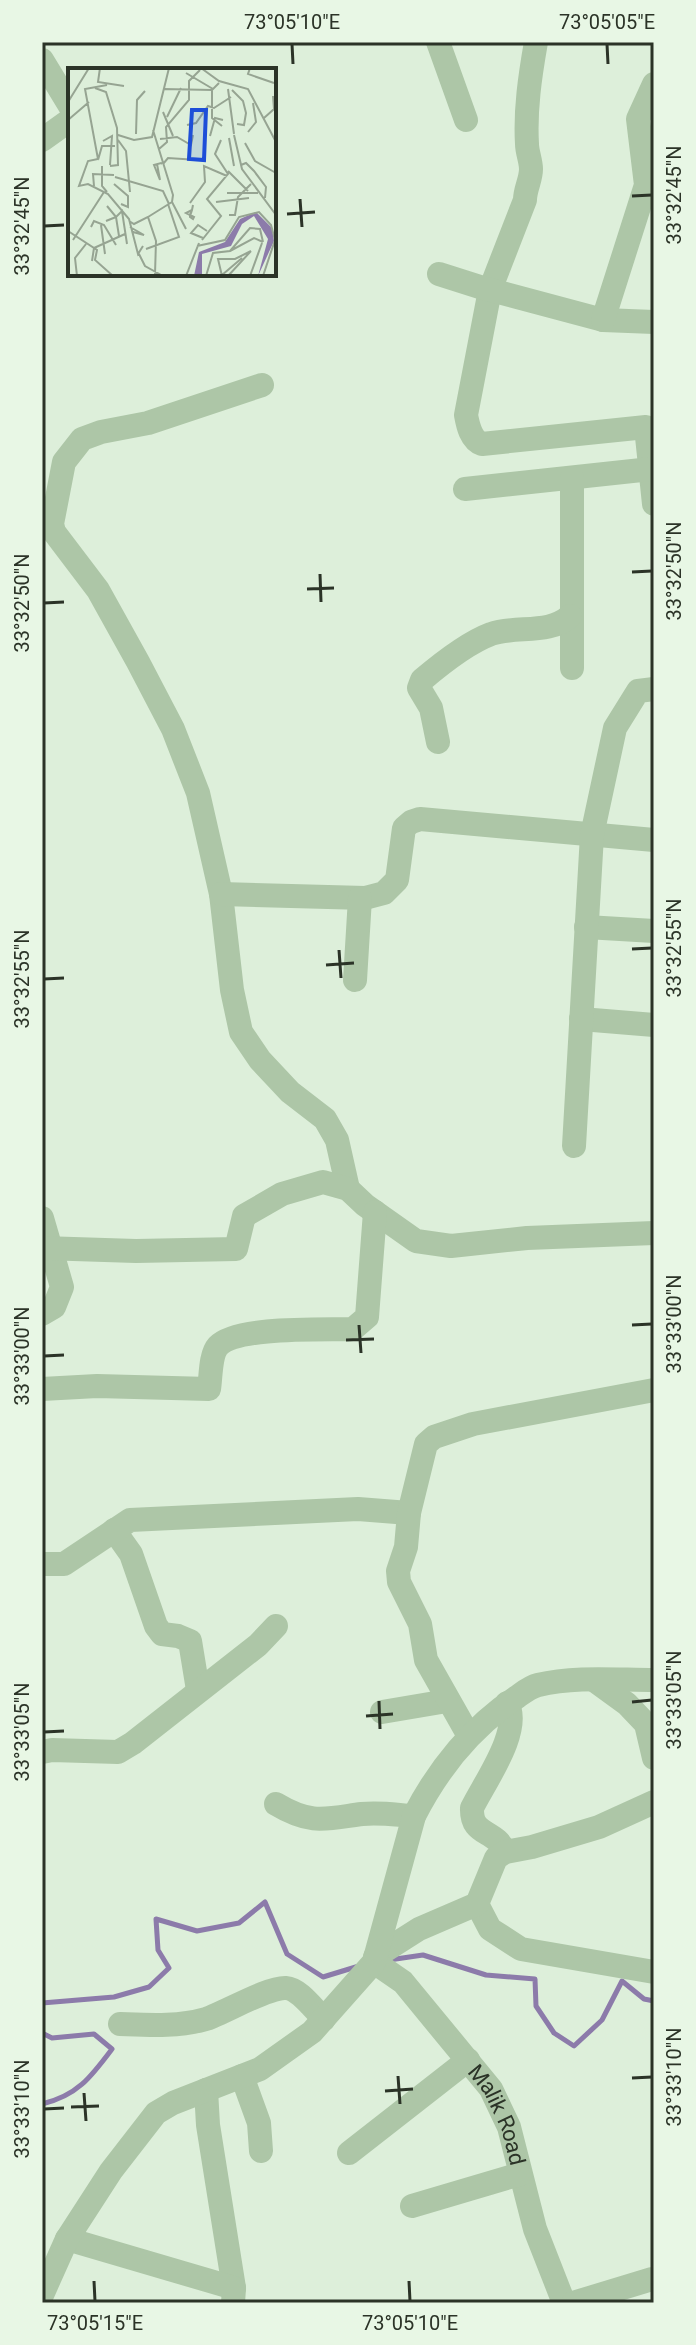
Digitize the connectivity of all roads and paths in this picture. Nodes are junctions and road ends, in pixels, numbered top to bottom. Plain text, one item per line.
1 (438, 42) edge
2 (536, 42) edge
3 (42, 60) edge
4 (654, 84) edge
5 (68, 103) edge
6 (466, 120) dead end
7 (68, 121) edge
8 (42, 140) edge
9 (439, 274) dead end
10 (490, 290) junction
11 (603, 320) junction
12 (654, 322) edge
13 (262, 385) dead end
14 (651, 469) junction
15 (572, 478) junction
16 (465, 489) dead end
17 (654, 504) edge
18 (570, 616) junction
19 (572, 668) dead end
20 (654, 689) edge
21 (438, 742) dead end
22 (592, 835) junction
23 (654, 840) edge
24 (221, 894) junction
25 (360, 898) junction
26 (586, 927) junction
27 (654, 931) edge
28 (355, 980) dead end
29 (581, 1019) junction
30 (654, 1025) edge
31 (574, 1146) dead end
32 (348, 1189) junction
33 (375, 1212) junction
34 (42, 1218) edge
35 (654, 1233) edge
36 (46, 1248) edge
37 (42, 1314) edge
38 (42, 1389) edge
39 (654, 1390) edge
40 (409, 1513) junction
41 (114, 1530) junction
42 (42, 1564) edge
43 (276, 1626) dead end
44 (594, 1680) junction
45 (654, 1680) edge
46 (198, 1690) junction
47 (447, 1701) junction
48 (507, 1703) junction
49 (382, 1712) dead end
50 (469, 1736) junction
51 (42, 1752) edge
52 (654, 1758) edge
53 (654, 1802) edge
54 (276, 1804) dead end
55 (414, 1816) junction
56 (505, 1852) junction
57 (477, 1904) junction
58 (375, 1960) junction
59 (654, 1972) edge
60 (324, 2019) junction
61 (120, 2024) dead end
62 (468, 2060) junction
63 (242, 2076) junction
64 (206, 2090) junction
65 (261, 2151) dead end
66 (349, 2153) dead end
67 (520, 2174) junction
68 (412, 2206) dead end
69 (67, 2239) junction
70 (652, 2279) dead end
71 (42, 2295) edge
72 (233, 2296) edge
73 (564, 2303) edge
74 (573, 2303) edge

1 - 6 street
2 - 10 street
3 - 5 street
4 - 11 street
7 - 8 street
9 - 10 street
10 - 11 street
10 - 14 street
11 - 12 street
13 - 24 street
14 - 15 street
14 - 17 street
15 - 16 street
15 - 18 street
18 - 19 street
18 - 21 street
20 - 22 street
22 - 23 street
22 - 25 street
22 - 26 street
24 - 25 street
24 - 32 street
25 - 28 street
26 - 27 street
26 - 29 street
29 - 30 street
29 - 31 street
32 - 33 street
32 - 36 street
33 - 35 street
33 - 38 street
34 - 36 street
36 - 37 street
39 - 40 street
40 - 41 street
40 - 47 street
41 - 42 street
41 - 46 street
43 - 46 street
44 - 45 street
44 - 48 street
44 - 52 street
46 - 51 street
47 - 49 street
47 - 50 street
48 - 50 street
48 - 56 street
50 - 55 street
53 - 56 street
54 - 55 street
55 - 58 street
56 - 57 street
57 - 58 street
57 - 59 street
58 - 60 street
58 - 62 street, Malik Road
60 - 61 street
60 - 63 street
62 - 66 street
62 - 67 street, Malik Road
63 - 64 street
63 - 65 street
64 - 69 street
64 - 72 street
67 - 68 street
67 - 73 street, Malik Road
69 - 71 street
69 - 72 street
70 - 74 street

